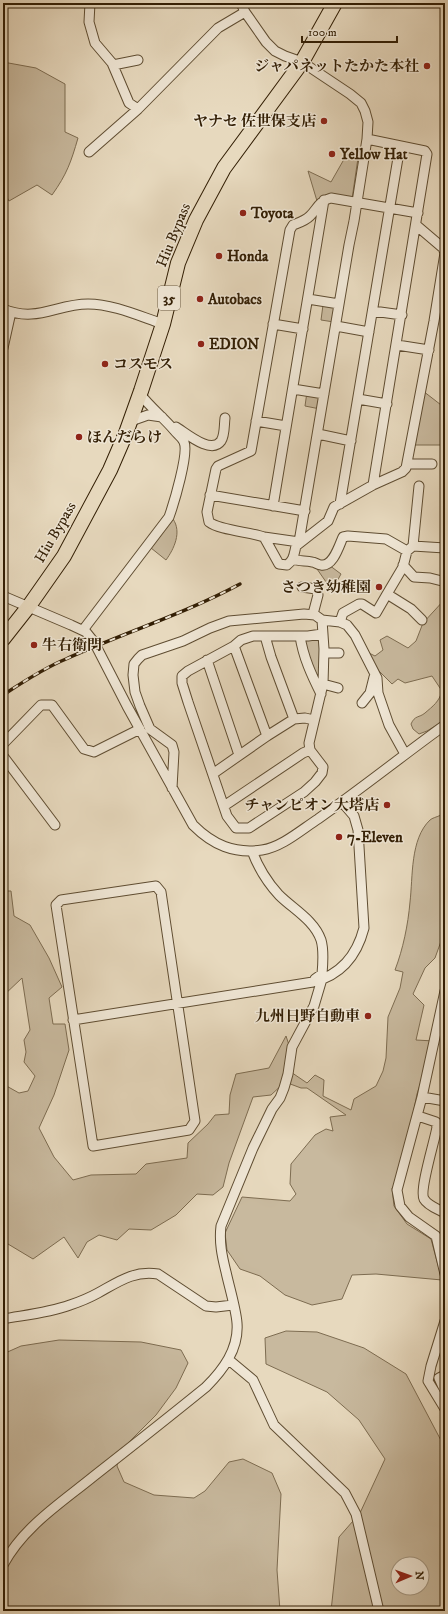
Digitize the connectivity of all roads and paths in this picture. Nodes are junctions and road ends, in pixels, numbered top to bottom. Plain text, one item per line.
1 (90, 3) edge
2 (241, 3) edge
3 (335, 3) edge
4 (245, 12) junction
5 (138, 60) dead end
6 (302, 62) junction
7 (113, 66) junction
8 (138, 109) junction
9 (367, 139) junction
10 (400, 146) junction
11 (89, 152) dead end
12 (324, 200) junction
13 (356, 202) junction
14 (390, 208) junction
15 (418, 213) junction
16 (416, 224) junction
17 (308, 300) junction
18 (339, 304) junction
19 (7, 311) edge
20 (372, 311) junction
21 (402, 315) junction
22 (163, 324) junction
23 (273, 324) junction
24 (336, 326) junction
25 (303, 329) junction
26 (369, 332) junction
27 (397, 345) junction
28 (3, 348) edge
29 (428, 350) junction
30 (292, 389) junction
31 (140, 394) junction
32 (324, 394) junction
33 (358, 399) junction
34 (387, 404) junction
35 (162, 417) junction
36 (225, 418) dead end
37 (130, 421) junction
38 (256, 421) junction
39 (169, 423) junction
40 (286, 426) junction
41 (318, 434) junction
42 (350, 441) junction
43 (407, 464) junction
44 (432, 464) dead end
45 (373, 485) junction
46 (420, 486) dead end
47 (210, 495) junction
48 (340, 504) junction
49 (273, 506) junction
50 (305, 511) junction
51 (264, 537) junction
52 (299, 542) junction
53 (410, 548) junction
54 (445, 548) edge
55 (294, 559) junction
56 (403, 565) junction
57 (442, 581) dead end
58 (302, 587) dead end
59 (387, 594) junction
60 (3, 596) edge
61 (29, 606) junction
62 (413, 612) junction
63 (313, 614) junction
64 (322, 620) junction
65 (408, 620) dead end
66 (422, 620) dead end
67 (340, 622) junction
68 (83, 630) junction
69 (322, 634) junction
70 (265, 636) junction
71 (300, 636) junction
72 (3, 640) edge
73 (234, 646) junction
74 (324, 653) junction
75 (339, 653) dead end
76 (207, 660) junction
77 (375, 674) junction
78 (323, 684) junction
79 (338, 688) dead end
80 (321, 694) junction
81 (362, 702) dead end
82 (294, 719) junction
83 (314, 720) junction
84 (445, 725) edge
85 (140, 729) junction
86 (267, 736) junction
87 (3, 744) edge
88 (310, 750) junction
89 (405, 754) junction
90 (239, 755) junction
91 (3, 756) edge
92 (214, 773) junction
93 (172, 788) junction
94 (342, 802) junction
95 (224, 806) junction
96 (55, 825) dead end
97 (252, 851) junction
98 (317, 981) junction
99 (445, 991) edge
100 (177, 1004) junction
101 (73, 1020) junction
102 (422, 1097) junction
103 (445, 1101) edge
104 (418, 1116) junction
105 (445, 1213) edge
106 (445, 1274) edge
107 (233, 1305) junction
108 (3, 1319) edge
109 (445, 1321) edge
110 (228, 1360) junction
111 (445, 1375) edge
112 (445, 1391) edge
113 (445, 1410) edge
114 (3, 1565) edge
115 (379, 1611) edge

1 - 7 street
2 - 4 street
3 - 6 highway, Hiu Bypass / 35
4 - 6 street
4 - 8 street
5 - 7 street
6 - 9 street
6 - 22 highway, Hiu Bypass / 35
7 - 8 street
8 - 11 street
9 - 10 street
9 - 13 street
10 - 14 street
10 - 15 street
12 - 13 street
12 - 17 street
12 - 23 street
13 - 14 street
13 - 18 street
14 - 15 street
14 - 20 street
15 - 16 street
16 - 21 street
16 - 29 street
17 - 18 street
17 - 25 street
18 - 24 street
19 - 22 street
19 - 28 street
20 - 21 street
20 - 26 street
21 - 27 street
22 - 31 highway, Hiu Bypass / 35
23 - 25 street
23 - 38 street
24 - 26 street
24 - 32 street
25 - 30 street
26 - 33 street
27 - 29 street
27 - 34 street
29 - 43 street
30 - 32 street
30 - 40 street
31 - 35 street
31 - 37 highway, Hiu Bypass / 35
32 - 41 street
33 - 34 street
33 - 42 street
34 - 45 street
35 - 37 street
35 - 39 street
36 - 39 street
37 - 61 highway, Hiu Bypass / 35
38 - 40 street
38 - 47 street
39 - 68 street
40 - 49 street
41 - 42 street
41 - 50 street
42 - 48 street
43 - 44 street
43 - 45 street
45 - 48 street
46 - 53 street
47 - 49 street
47 - 51 street
48 - 52 street
49 - 50 street
50 - 52 street
51 - 52 street
51 - 55 street
52 - 55 street
53 - 54 street
53 - 55 street
53 - 56 street
56 - 57 street
56 - 59 street
58 - 63 street
59 - 62 street
59 - 67 street
60 - 61 street
61 - 68 street
61 - 72 highway, 35
62 - 65 street
62 - 66 street
63 - 64 street
63 - 93 street
64 - 67 street
64 - 69 street
67 - 77 street
68 - 85 street
69 - 71 street
69 - 74 street
70 - 71 street
70 - 73 street
70 - 82 street
71 - 80 street
73 - 76 street
73 - 86 street
74 - 75 street
74 - 78 street
76 - 90 street
76 - 92 street
77 - 81 street
77 - 89 street
78 - 79 street
78 - 80 street
80 - 83 street
82 - 83 street
82 - 86 street
83 - 88 street
84 - 89 street
85 - 87 street
85 - 93 street
86 - 90 street
88 - 95 street
88 - 95 street
89 - 94 street
90 - 92 street
91 - 96 street
92 - 95 street
93 - 97 street
94 - 97 street
94 - 98 street
97 - 98 street
98 - 100 street
98 - 107 street
99 - 102 street
100 - 101 street
100 - 101 street
100 - 101 street
102 - 103 street
102 - 104 street
104 - 105 street
104 - 106 street
107 - 108 street
107 - 110 street
109 - 113 street
110 - 114 street
110 - 115 street
111 - 112 street

